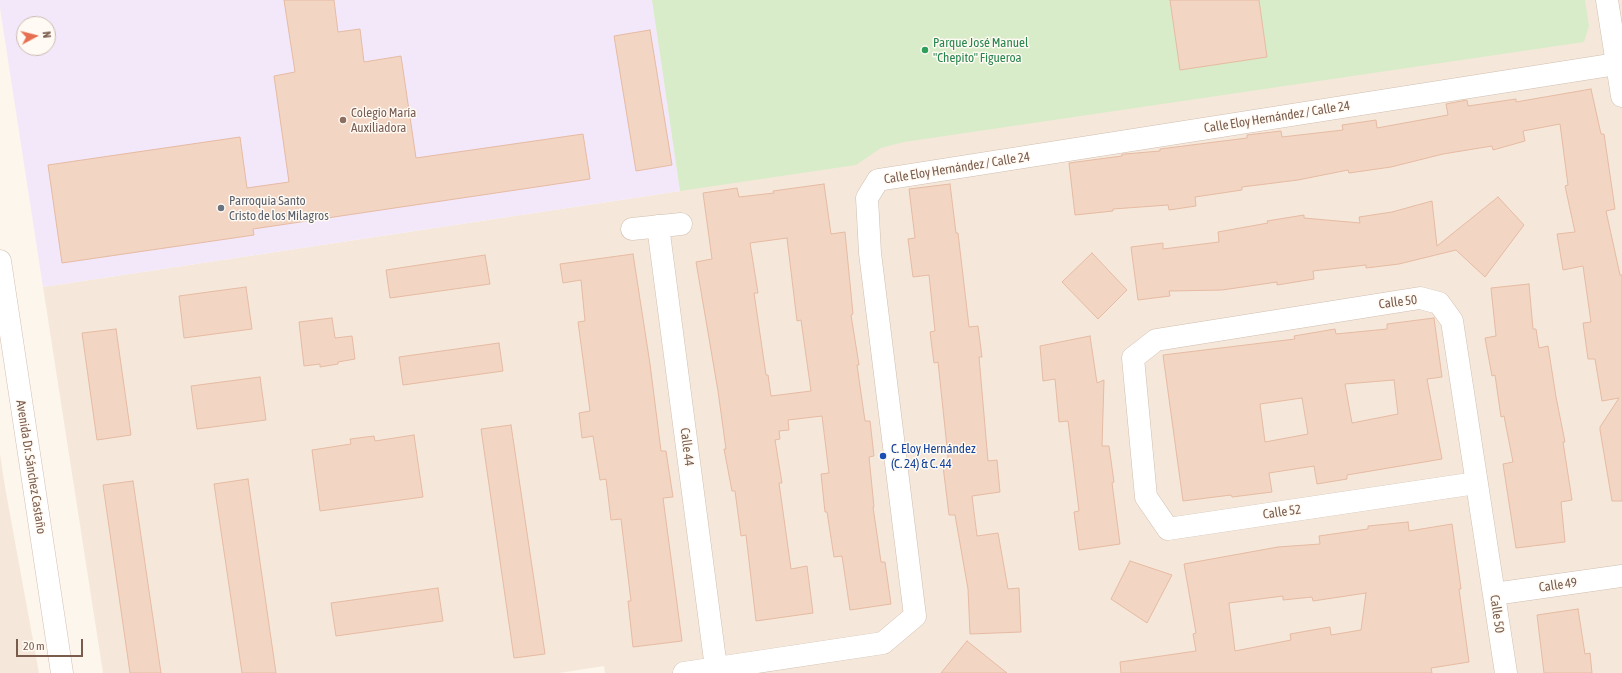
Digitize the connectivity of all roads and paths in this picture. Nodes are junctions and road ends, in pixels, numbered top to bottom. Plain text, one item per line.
1 (1607, 0) edge
2 (1619, 63) edge
3 (1622, 96) edge
4 (681, 224) dead end
5 (658, 226) junction
6 (632, 229) dead end
7 (0, 261) edge
8 (3, 302) edge
9 (1142, 455) joint
10 (1476, 483) junction
11 (1622, 576) edge
12 (1494, 594) junction
13 (716, 668) junction
14 (62, 673) edge
15 (684, 673) edge
16 (1506, 673) edge

1 - 2 street
2 - 3 street
2 - 13 street, Calle Eloy Hernández / Calle 24
4 - 5 street
5 - 6 street
5 - 13 street, Calle 44
7 - 8 street, Avenida Dr. Sánchez Castaño
8 - 14 street, Avenida Dr. Sánchez Castaño
9 - 10 street, Calle 52
9 - 10 street, Calle 50
10 - 12 street, Calle 50
11 - 12 street, Calle 49
12 - 16 street, Calle 50
13 - 15 street, Calle Eloy Hernández / Calle 24

